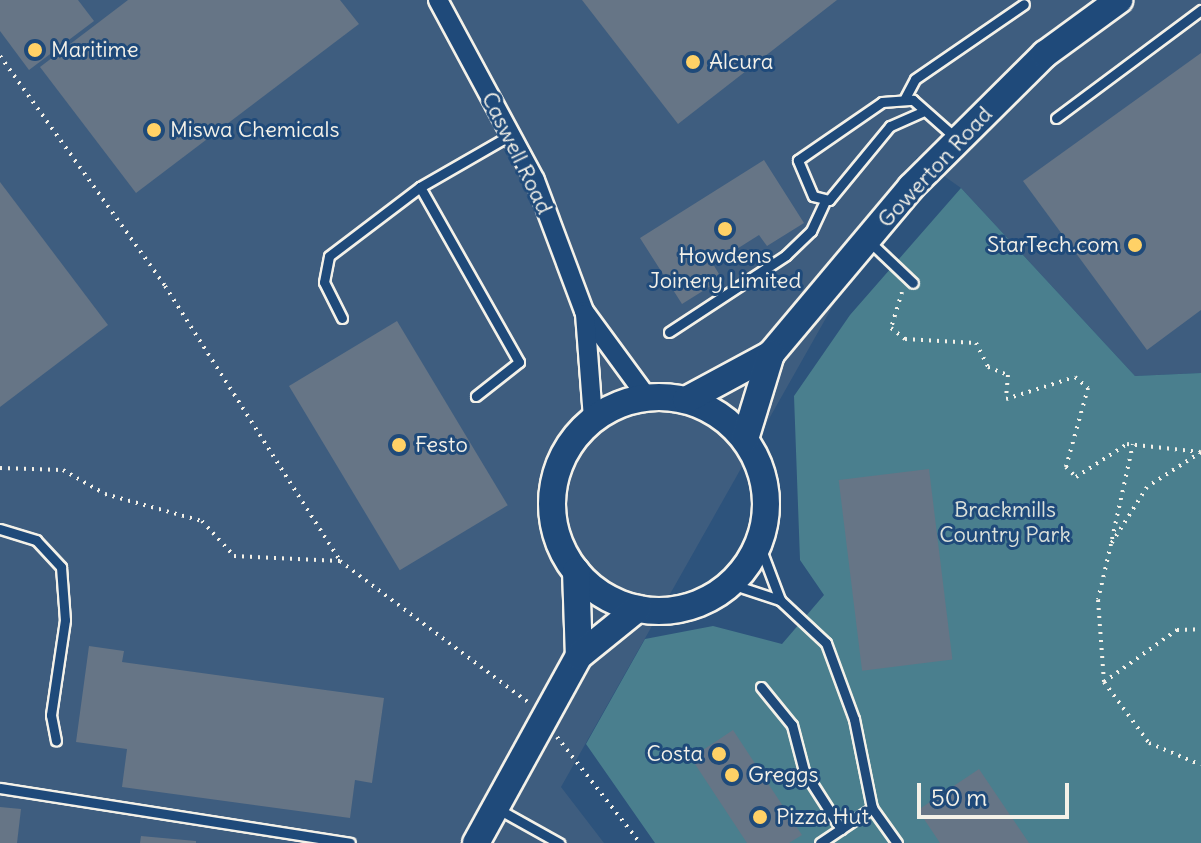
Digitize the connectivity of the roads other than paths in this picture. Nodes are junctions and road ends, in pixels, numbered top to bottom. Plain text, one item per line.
1 (438, 0) edge
2 (1119, 0) edge
3 (1024, 4) dead end
4 (1201, 10) edge
5 (905, 98) junction
6 (922, 112) junction
7 (1056, 118) dead end
8 (512, 134) junction
9 (959, 140) junction
10 (420, 187) junction
11 (825, 201) junction
12 (867, 240) junction
13 (911, 281) road end
14 (584, 311) junction
15 (342, 318) dead end
16 (669, 332) dead end
17 (771, 354) junction
18 (476, 396) dead end
19 (647, 397) junction
20 (686, 400) junction
21 (593, 419) junction
22 (745, 439) junction
23 (0, 529) edge
24 (759, 544) junction
25 (576, 571) junction
26 (731, 584) junction
27 (780, 600) junction
28 (637, 609) junction
29 (579, 656) junction
30 (761, 687) dead end
31 (56, 741) dead end
32 (0, 788) edge
33 (872, 808) junction
34 (500, 810) junction
35 (841, 829) junction
36 (350, 843) edge
37 (476, 843) edge
38 (559, 843) edge
39 (820, 843) edge
40 (897, 843) edge

1 - 8 street, Caswell Road
2 - 9 street, Gowerton Road
3 - 5 lane
4 - 7 lane
5 - 6 lane
5 - 11 lane
6 - 9 lane
6 - 11 lane
8 - 10 lane
8 - 14 street, Caswell Road
9 - 12 street, Gowerton Road
10 - 15 lane
10 - 18 lane
11 - 16 lane
12 - 13 lane
12 - 17 street, Gowerton Road
14 - 19 street, Caswell Road
14 - 21 street, Caswell Road
17 - 20 street, Gowerton Road
17 - 22 street, Gowerton Road
19 - 20 street
19 - 21 street
20 - 22 street
21 - 25 street
22 - 24 street
23 - 31 lane
24 - 26 street
24 - 27 lane
25 - 28 street
25 - 29 street
26 - 27 lane
26 - 28 street
27 - 33 lane
28 - 29 street
29 - 34 street
30 - 35 lane
32 - 36 lane
33 - 35 lane
33 - 40 lane
34 - 37 street
34 - 38 lane
35 - 39 lane

